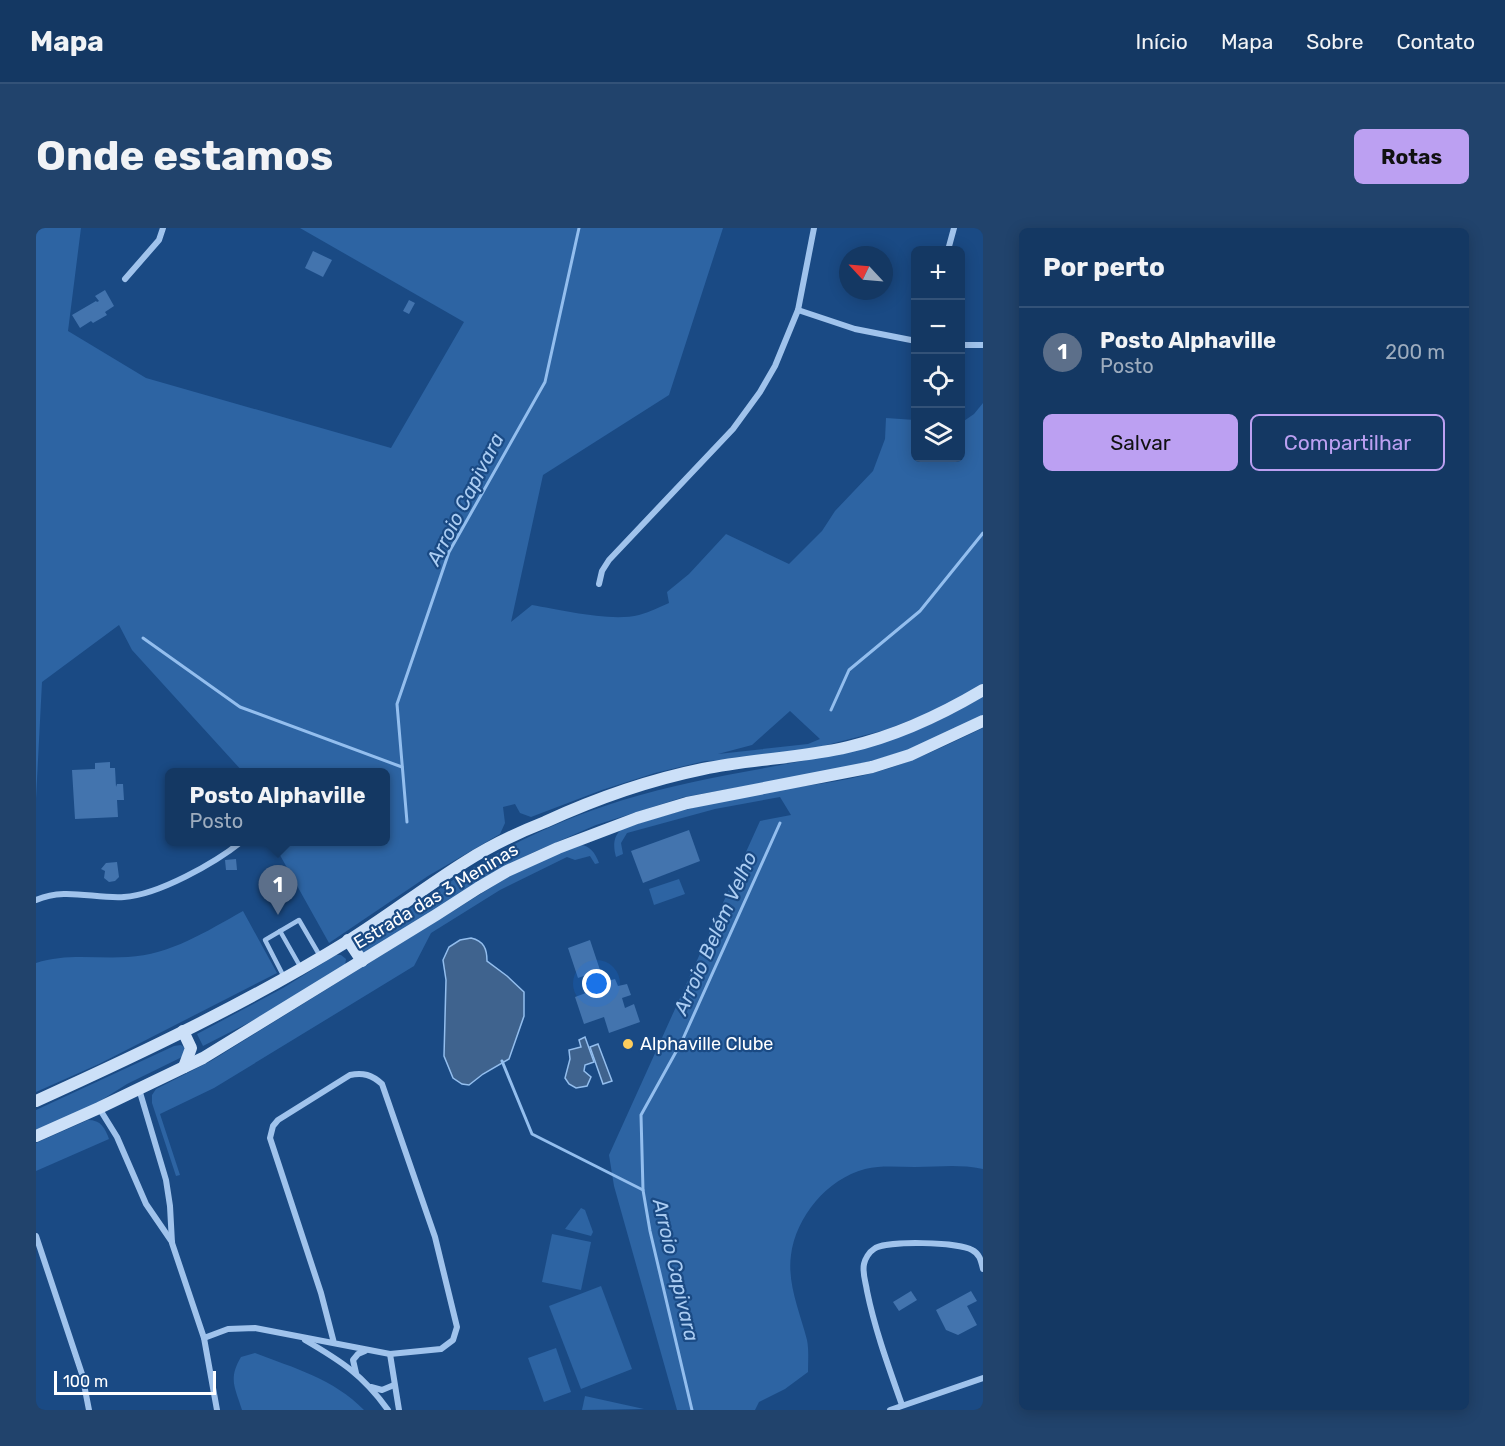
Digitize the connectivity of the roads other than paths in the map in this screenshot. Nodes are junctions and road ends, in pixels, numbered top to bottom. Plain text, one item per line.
1 (163, 228) edge
2 (814, 228) edge
3 (954, 228) edge
4 (949, 246) edge
5 (125, 279) dead end
6 (798, 310) junction
7 (911, 340) edge
8 (965, 345) edge
9 (983, 345) edge
10 (598, 584) dead end
11 (983, 690) edge
12 (983, 721) edge
13 (236, 846) edge
14 (36, 900) edge
15 (280, 931) junction
16 (348, 940) junction
17 (320, 957) junction
18 (362, 961) junction
19 (301, 968) junction
20 (284, 977) junction
21 (183, 1031) junction
22 (184, 1067) junction
23 (139, 1089) junction
24 (36, 1101) edge
25 (99, 1108) junction
26 (36, 1136) edge
27 (36, 1236) edge
28 (172, 1243) junction
29 (983, 1269) edge
30 (299, 1337) junction
31 (204, 1338) junction
32 (334, 1343) junction
33 (365, 1351) junction
34 (390, 1354) junction
35 (356, 1373) junction
36 (983, 1378) edge
37 (394, 1385) junction
38 (371, 1387) junction
39 (902, 1405) junction
40 (89, 1410) edge
41 (218, 1410) edge
42 (388, 1410) edge
43 (399, 1410) edge
44 (891, 1410) edge

1 - 5 street
2 - 6 street
3 - 4 street
6 - 7 street
6 - 10 street
8 - 9 street
11 - 16 main road, Estrada das 3 Meninas
12 - 18 main road, Estrada das 3 Meninas
13 - 14 street
15 - 17 lane
15 - 19 lane
15 - 20 lane
16 - 17 main road, Estrada das 3 Meninas
16 - 18 main road
17 - 19 main road, Estrada das 3 Meninas
18 - 22 main road, Estrada das 3 Meninas
19 - 20 main road, Estrada das 3 Meninas
20 - 21 main road, Estrada das 3 Meninas
21 - 22 main road
21 - 24 main road, Estrada das 3 Meninas
22 - 23 main road, Estrada das 3 Meninas
23 - 25 main road, Estrada das 3 Meninas
23 - 28 street
25 - 26 main road, Estrada das 3 Meninas
25 - 28 street
27 - 40 street
28 - 31 street
29 - 39 street
30 - 31 street
30 - 32 street
30 - 35 street
31 - 41 street
32 - 33 street
32 - 34 street
33 - 34 street
33 - 35 street
34 - 37 street
35 - 38 street
36 - 39 street
37 - 38 street
37 - 43 street
38 - 42 street
39 - 44 street

